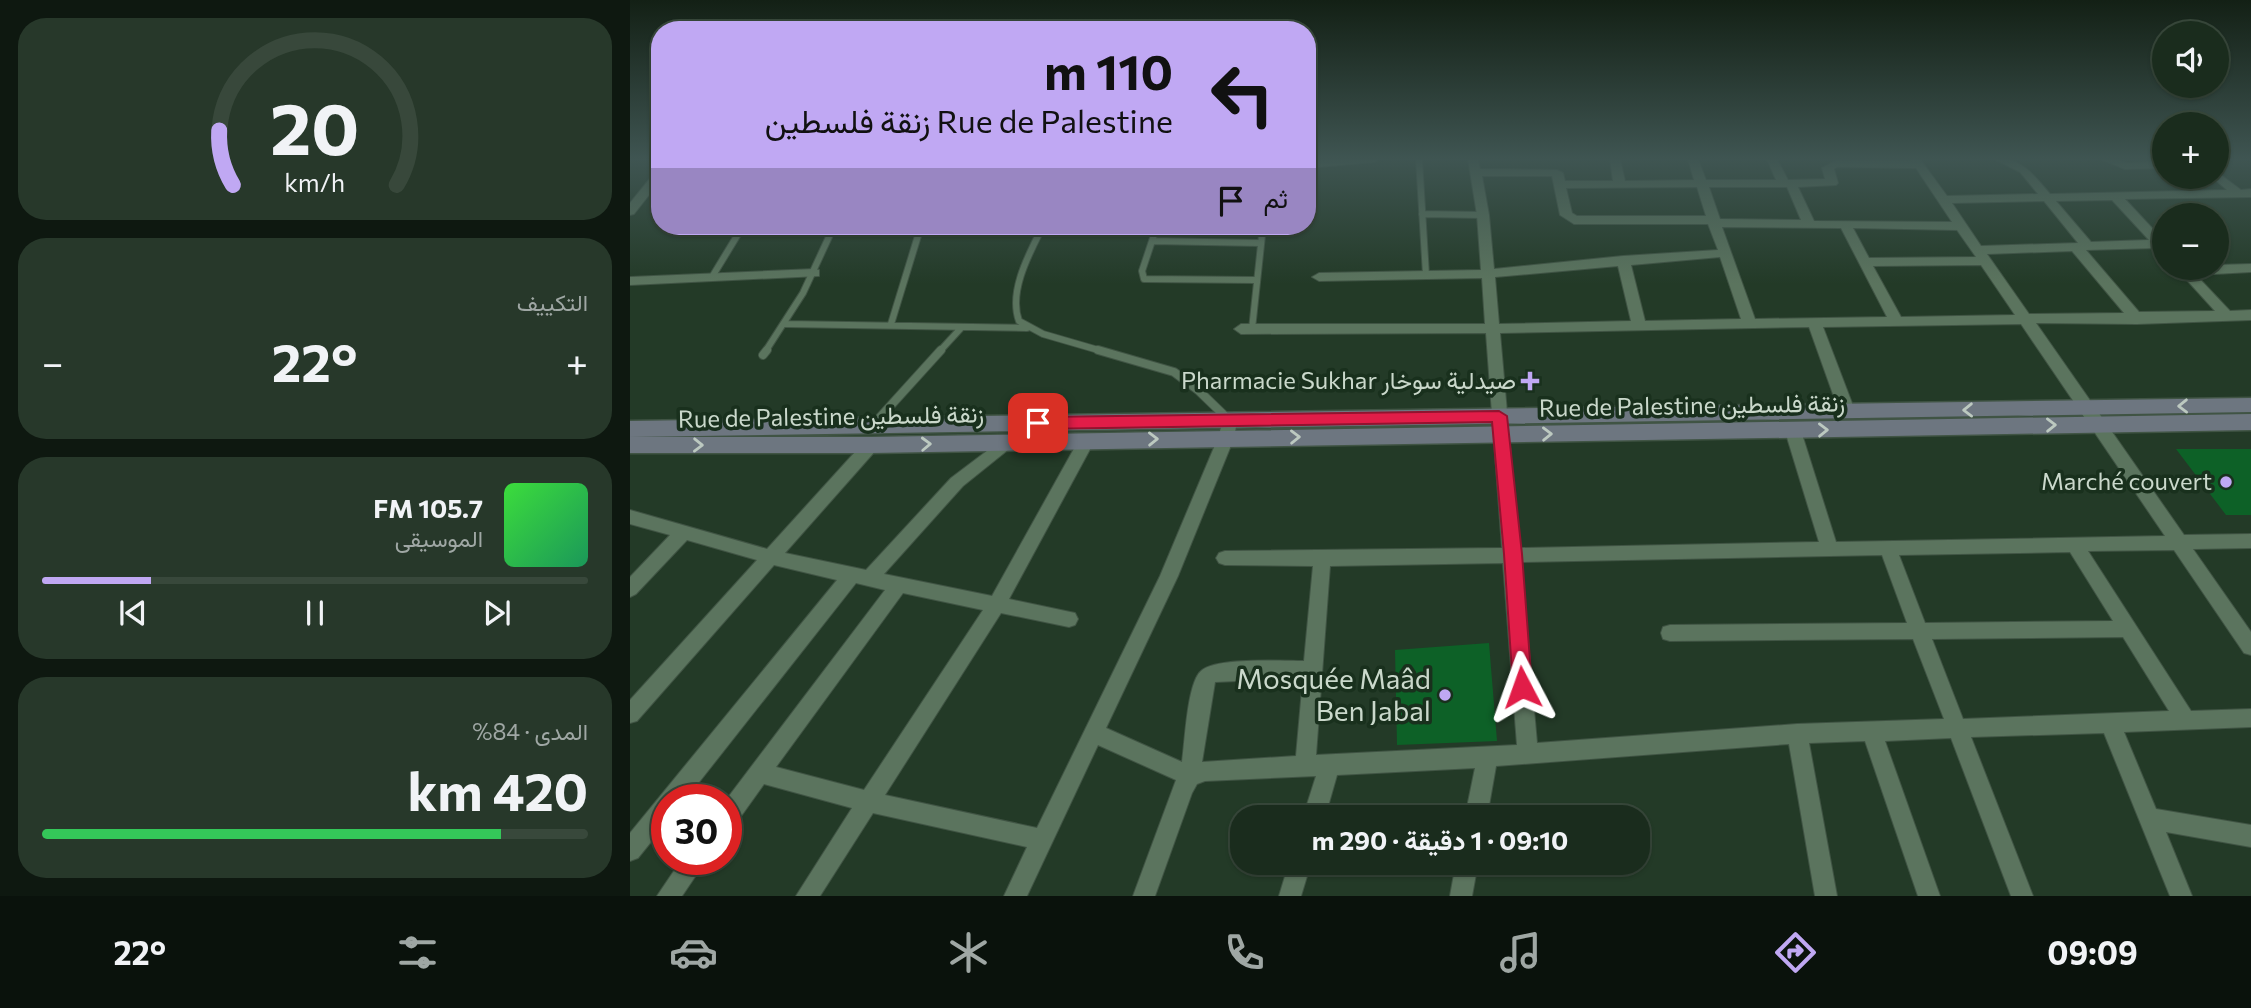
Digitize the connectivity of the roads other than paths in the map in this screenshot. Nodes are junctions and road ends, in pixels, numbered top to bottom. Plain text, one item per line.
1 (1943, 200) edge
2 (1421, 201) edge
3 (1481, 201) edge
4 (1563, 201) edge
5 (1707, 201) edge
6 (1797, 201) edge
7 (2051, 201) edge
8 (2119, 201) edge
9 (1422, 214) junction
10 (1483, 215) junction
11 (1714, 222) junction
12 (1844, 223) junction
13 (1809, 224) junction
14 (1961, 226) junction
15 (738, 235) edge
16 (830, 235) edge
17 (918, 235) edge
18 (1040, 235) edge
19 (1154, 235) edge
20 (1261, 235) edge
21 (2152, 236) edge
22 (1152, 241) junction
23 (1260, 243) junction
24 (2081, 247) junction
25 (2152, 247) edge
26 (1725, 253) junction
27 (1981, 256) junction
28 (1623, 260) junction
29 (1864, 262) junction
30 (2251, 268) edge
31 (2229, 269) edge
32 (814, 273) junction
33 (1487, 274) junction
34 (1426, 275) junction
35 (1319, 276) dead end
36 (712, 277) junction
37 (1255, 280) junction
38 (2193, 280) edge
39 (630, 281) edge
40 (2251, 315) edge
41 (2226, 316) junction
42 (2137, 319) junction
43 (2025, 320) junction
44 (1896, 321) junction
45 (1814, 322) junction
46 (1749, 323) junction
47 (786, 324) junction
48 (891, 324) junction
49 (1639, 324) junction
50 (1492, 327) junction
51 (961, 328) junction
52 (1027, 328) junction
53 (1246, 329) joint
54 (763, 355) dead end
55 (2251, 405) edge
56 (1847, 411) junction
57 (2091, 416) junction
58 (2251, 422) edge
59 (1500, 425) junction
60 (630, 429) edge
61 (1228, 429) junction
62 (1794, 431) junction
63 (872, 435) junction
64 (1087, 440) junction
65 (1008, 441) junction
66 (630, 445) edge
67 (630, 517) edge
68 (685, 531) junction
69 (2251, 541) edge
70 (2179, 542) junction
71 (2074, 544) junction
72 (1887, 547) junction
73 (1829, 548) junction
74 (1513, 554) junction
75 (770, 557) junction
76 (1225, 558) dead end
77 (1322, 559) junction
78 (859, 578) junction
79 (900, 584) junction
80 (630, 589) edge
81 (996, 606) junction
82 (1069, 620) dead end
83 (2127, 629) junction
84 (1920, 630) junction
85 (1670, 632) dead end
86 (2251, 647) edge
87 (1313, 669) junction
88 (630, 714) edge
89 (2251, 718) edge
90 (2186, 721) junction
91 (2111, 724) junction
92 (1958, 729) junction
93 (1872, 732) junction
94 (1094, 733) junction
95 (1797, 734) junction
96 (1528, 754) junction
97 (1487, 757) junction
98 (1330, 765) junction
99 (1305, 766) junction
100 (760, 773) junction
101 (1190, 776) junction
102 (685, 784) edge
103 (742, 797) edge
104 (869, 802) junction
105 (1318, 805) edge
106 (1478, 805) edge
107 (2149, 818) junction
108 (651, 824) edge
109 (2251, 836) edge
110 (1044, 840) junction
111 (630, 850) edge
112 (684, 875) edge
113 (1296, 875) edge
114 (1465, 875) edge
115 (668, 896) edge
116 (807, 896) edge
117 (1015, 896) edge
118 (1144, 896) edge
119 (1290, 896) edge
120 (1461, 896) edge
121 (1826, 896) edge
122 (1929, 896) edge
123 (2022, 896) edge
124 (2181, 896) edge

1 - 14 street
2 - 9 lane
3 - 10 street
4 - 11 street
5 - 11 street
6 - 13 street
7 - 24 street
8 - 21 street
9 - 10 lane
9 - 34 lane
10 - 33 street
11 - 13 street
11 - 26 street
12 - 13 street
12 - 14 street
12 - 29 street
14 - 27 street
15 - 36 lane
16 - 32 lane
17 - 48 lane
18 - 52 lane
19 - 22 lane
20 - 23 lane
22 - 23 lane
22 - 37 lane
23 - 37 lane
24 - 25 street
24 - 27 street
24 - 42 street
26 - 28 street
26 - 46 street
27 - 29 street
27 - 43 street
28 - 33 street
28 - 49 street
29 - 44 street
30 - 31 street
32 - 36 street
32 - 47 lane
33 - 34 street
33 - 50 street
34 - 35 street
36 - 39 street
37 - 53 lane
38 - 41 street
40 - 41 street
41 - 42 street
42 - 43 street
43 - 44 street
43 - 57 street
44 - 45 street
45 - 46 street
45 - 56 street
46 - 49 street
47 - 48 lane
47 - 54 lane
48 - 51 lane
49 - 50 street
50 - 53 street
50 - 59 street
51 - 52 lane
51 - 63 lane
52 - 61 lane
55 -> 57 main road, Rue de Palestine زنقة فلسطين
57 -> 56 main road, Rue de Palestine زنقة فلسطين
56 - 59 main road, Rue de Palestine زنقة فلسطين
57 - 58 main road, Rue de Palestine زنقة فلسطين
62 -> 57 main road, Rue de Palestine زنقة فلسطين
57 - 70 street
59 - 61 main road, Rue de Palestine زنقة فلسطين
59 -> 62 main road, Rue de Palestine زنقة فلسطين
59 - 74 street
60 - 63 main road, Rue de Palestine زنقة فلسطين
61 - 63 main road, Rue de Palestine زنقة فلسطين
64 -> 61 main road, Rue de Palestine زنقة فلسطين
61 - 94 street
62 - 73 street
63 -> 65 main road, Rue de Palestine زنقة فلسطين
66 -> 63 main road, Rue de Palestine زنقة فلسطين
63 - 75 street
64 - 65 main road, Rue de Palestine زنقة فلسطين
64 - 81 street
65 - 78 street
67 - 68 street
68 - 75 street
68 - 80 street
69 - 70 street
70 - 71 street
70 - 86 street
71 - 72 street
71 - 83 street
72 - 73 street
72 - 84 street
73 - 74 street
74 - 77 street
74 - 96 street
75 - 78 street
75 - 88 street
76 - 77 street
77 - 87 street
78 - 79 street
78 - 102 street
79 - 81 street
79 - 100 street
81 - 82 street
81 - 104 street
83 - 84 street
83 - 90 street
84 - 85 street
84 - 92 street
87 - 99 street
87 - 101 street
89 - 90 street
90 - 91 street
91 - 92 street
91 - 107 street
92 - 93 street
92 - 123 street
93 - 95 street
93 - 122 street
94 - 101 street
94 - 110 street
95 - 96 street
95 - 121 street
96 - 97 street
97 - 98 street
97 - 106 street
98 - 99 street
98 - 105 street
99 - 101 street
100 - 103 street
100 - 104 street
101 - 118 street
104 - 110 street
104 - 116 street
107 - 109 street
107 - 124 street
108 - 111 street
110 - 117 street
112 - 115 street
113 - 119 street
114 - 120 street

